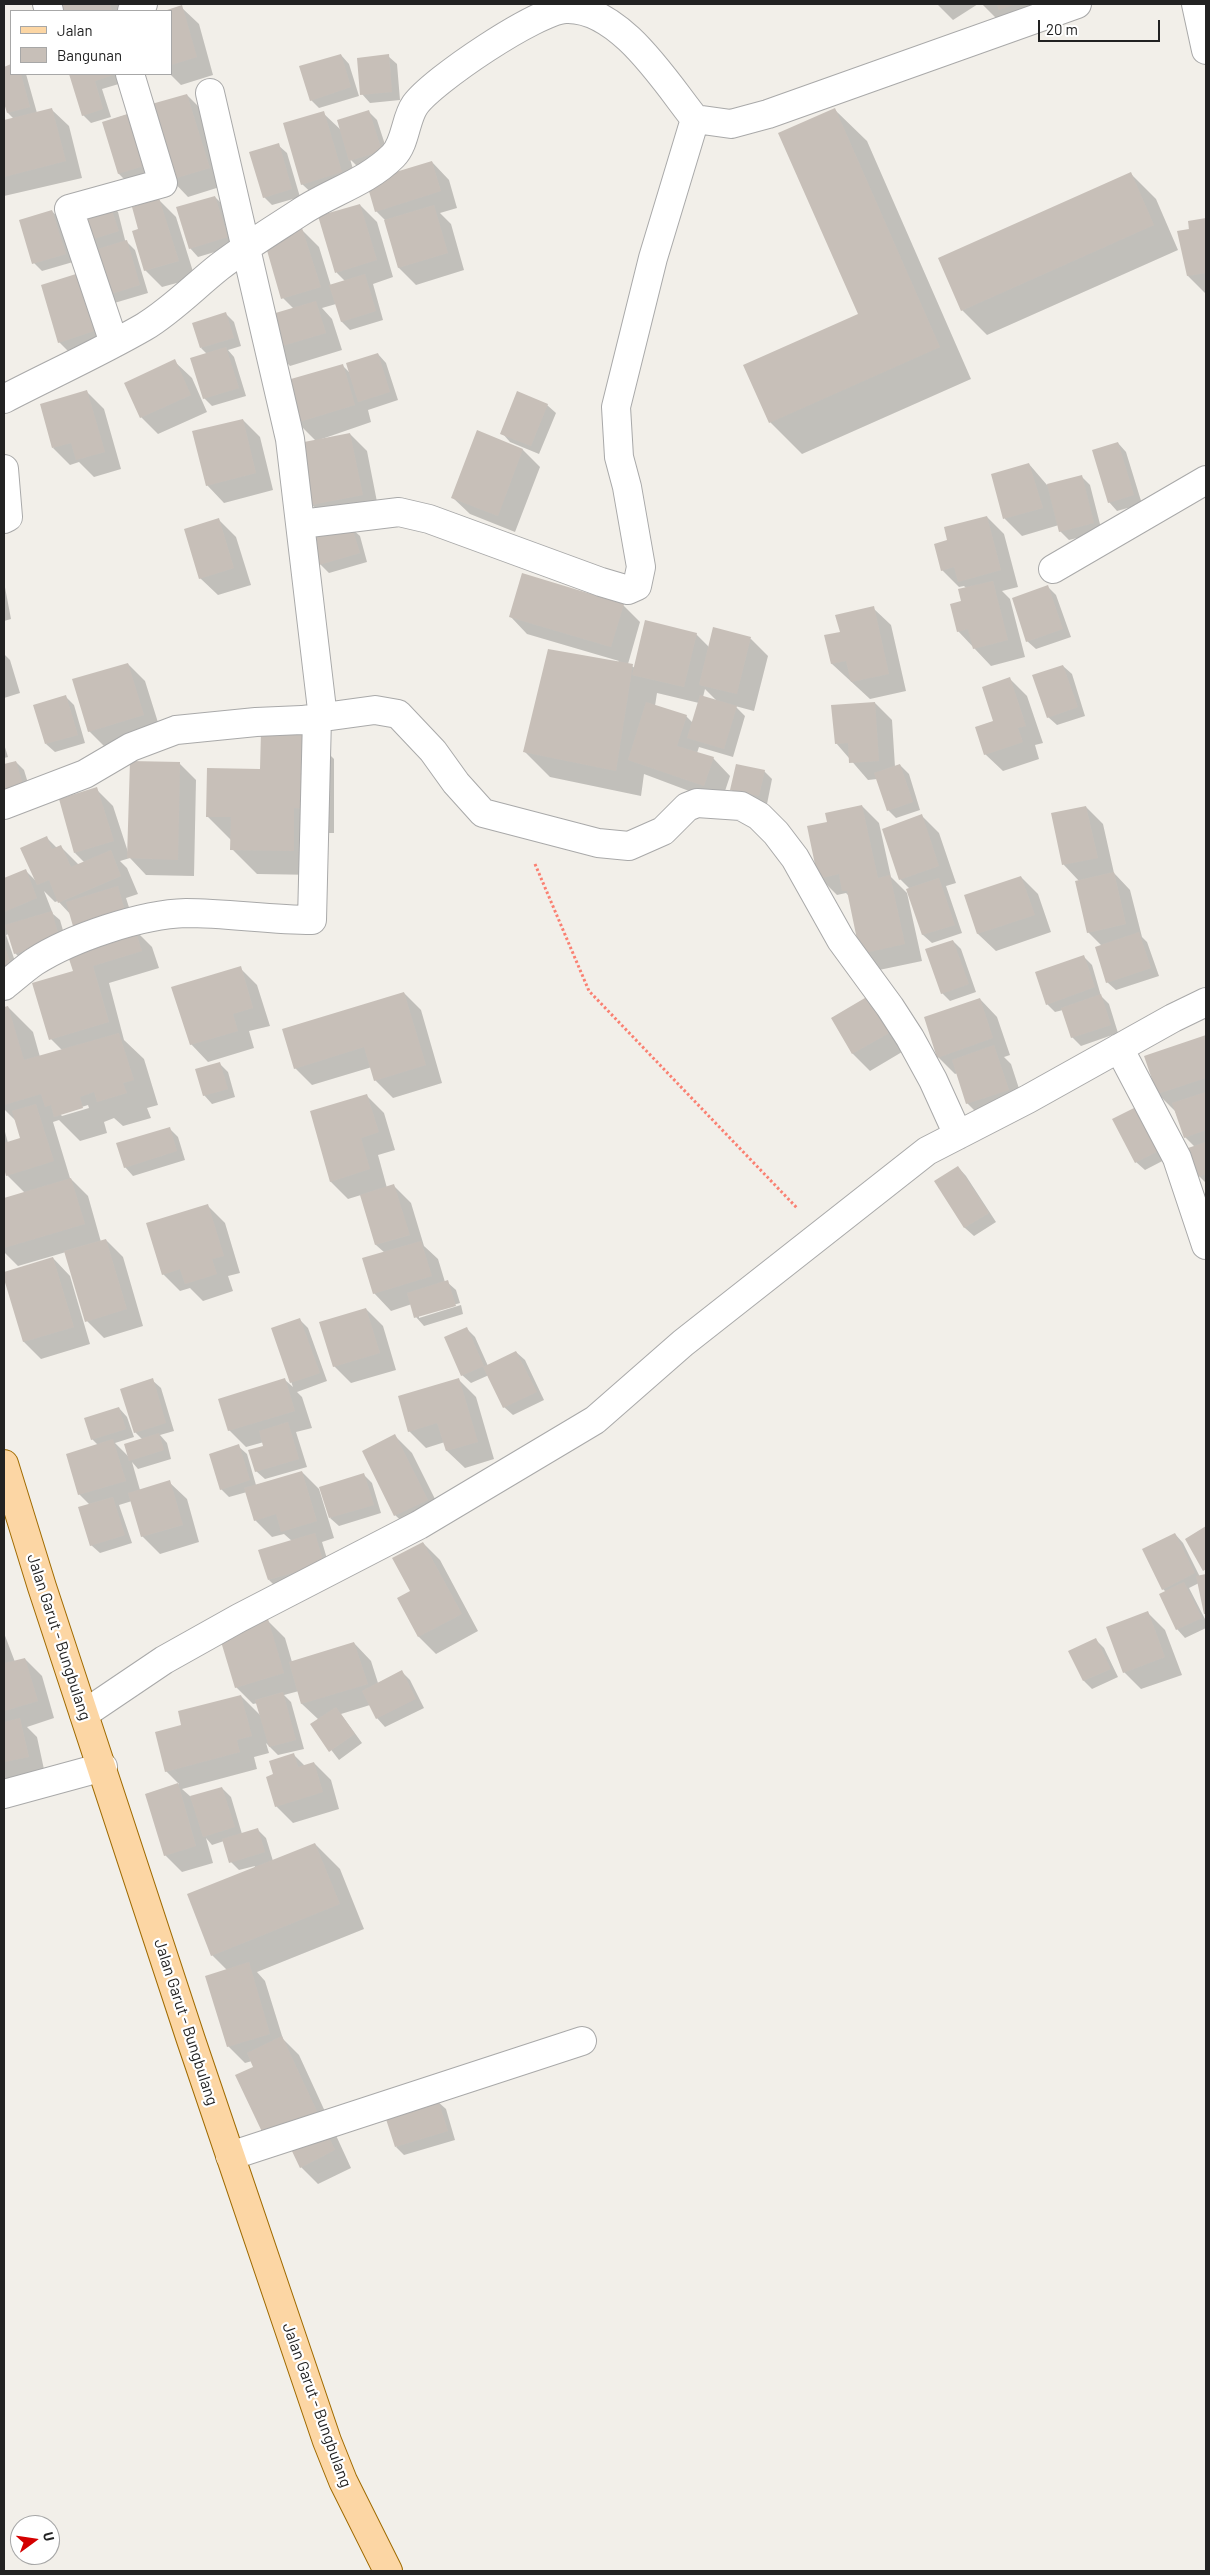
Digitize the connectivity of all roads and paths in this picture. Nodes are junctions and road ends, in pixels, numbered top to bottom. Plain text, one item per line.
1 (1077, 4) edge
2 (1196, 4) edge
3 (1206, 50) edge
4 (130, 75) edge
5 (210, 92) dead end
6 (695, 119) junction
7 (245, 249) junction
8 (114, 342) junction
9 (4, 399) edge
10 (4, 469) edge
11 (1206, 480) edge
12 (4, 519) edge
13 (300, 524) junction
14 (1053, 569) dead end
15 (320, 718) junction
16 (4, 805) edge
17 (518, 822) junction
18 (4, 986) edge
19 (1206, 1002) edge
20 (1119, 1048) junction
21 (958, 1135) junction
22 (822, 1234) junction
23 (1206, 1245) edge
24 (4, 1464) edge
25 (84, 1714) junction
26 (103, 1767) junction
27 (4, 1794) edge
28 (582, 2041) dead end
29 (230, 2156) junction
30 (388, 2571) edge

1 - 6 street
2 - 3 street
4 - 8 street
5 - 7 street
6 - 7 street
6 - 13 street
7 - 8 street
7 - 13 street
8 - 9 street
10 - 12 street
11 - 14 street
13 - 15 street
15 - 16 street
15 - 17 street
15 - 18 street
17 - 21 street
17 - 22 path
19 - 20 street
20 - 21 street
20 - 23 street
21 - 22 street
22 - 25 street
24 - 25 main road, Jalan Garut - Bungbulang
25 - 26 main road, Jalan Garut - Bungbulang
26 - 27 street
26 - 29 main road, Jalan Garut - Bungbulang
28 - 29 street
29 - 30 main road, Jalan Garut - Bungbulang

